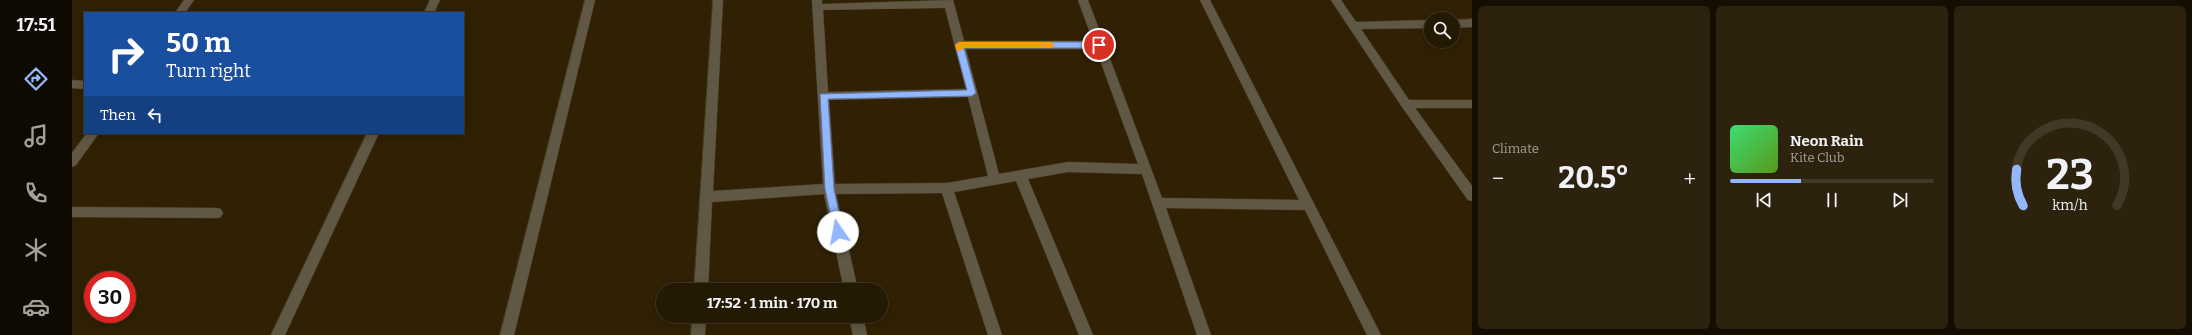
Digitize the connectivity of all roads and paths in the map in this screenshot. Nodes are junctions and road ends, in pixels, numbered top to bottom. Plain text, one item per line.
1 (189, 0) edge
2 (435, 0) edge
3 (590, 0) edge
4 (718, 0) edge
5 (1083, 0) edge
6 (1205, 0) edge
7 (1336, 0) edge
8 (948, 2) edge
9 (817, 4) edge
10 (181, 12) edge
11 (429, 12) edge
12 (1472, 23) edge
13 (1424, 24) edge
14 (1460, 24) edge
15 (1354, 26) junction
16 (959, 45) junction
17 (1099, 45) junction
18 (72, 84) edge
19 (84, 85) edge
20 (972, 93) junction
21 (823, 96) junction
22 (1406, 104) junction
23 (1472, 104) edge
24 (92, 134) edge
25 (373, 134) edge
26 (72, 162) edge
27 (1146, 169) junction
28 (1020, 175) junction
29 (995, 180) junction
30 (947, 188) junction
31 (829, 189) junction
32 (1472, 196) edge
33 (706, 197) junction
34 (1158, 203) junction
35 (1310, 204) junction
36 (72, 212) edge
37 (217, 213) dead end
38 (701, 283) edge
39 (849, 283) edge
40 (699, 323) edge
41 (857, 323) edge
42 (278, 335) edge
43 (507, 335) edge
44 (698, 335) edge
45 (860, 335) edge
46 (995, 335) edge
47 (1086, 335) edge
48 (1204, 335) edge
49 (1374, 335) edge

1 - 10 street
2 - 11 street
3 - 43 street
4 - 33 street
5 - 17 street
6 - 35 street
7 - 15 street
8 - 9 street
8 - 16 street
9 - 21 street
12 - 14 street
13 - 15 street
15 - 22 street
16 - 17 street
16 - 20 street
17 - 27 street
18 - 19 street
20 - 21 street
20 - 29 street
21 - 31 street
22 - 23 street
22 - 32 street
24 - 26 street
25 - 42 street
27 - 28 street
27 - 34 street
28 - 29 street
28 - 47 street
29 - 30 street
30 - 31 street
30 - 46 street
31 - 33 street
31 - 39 street
33 - 38 street
34 - 35 street
34 - 48 street
35 - 49 street
36 - 37 street
40 - 44 street
41 - 45 street

